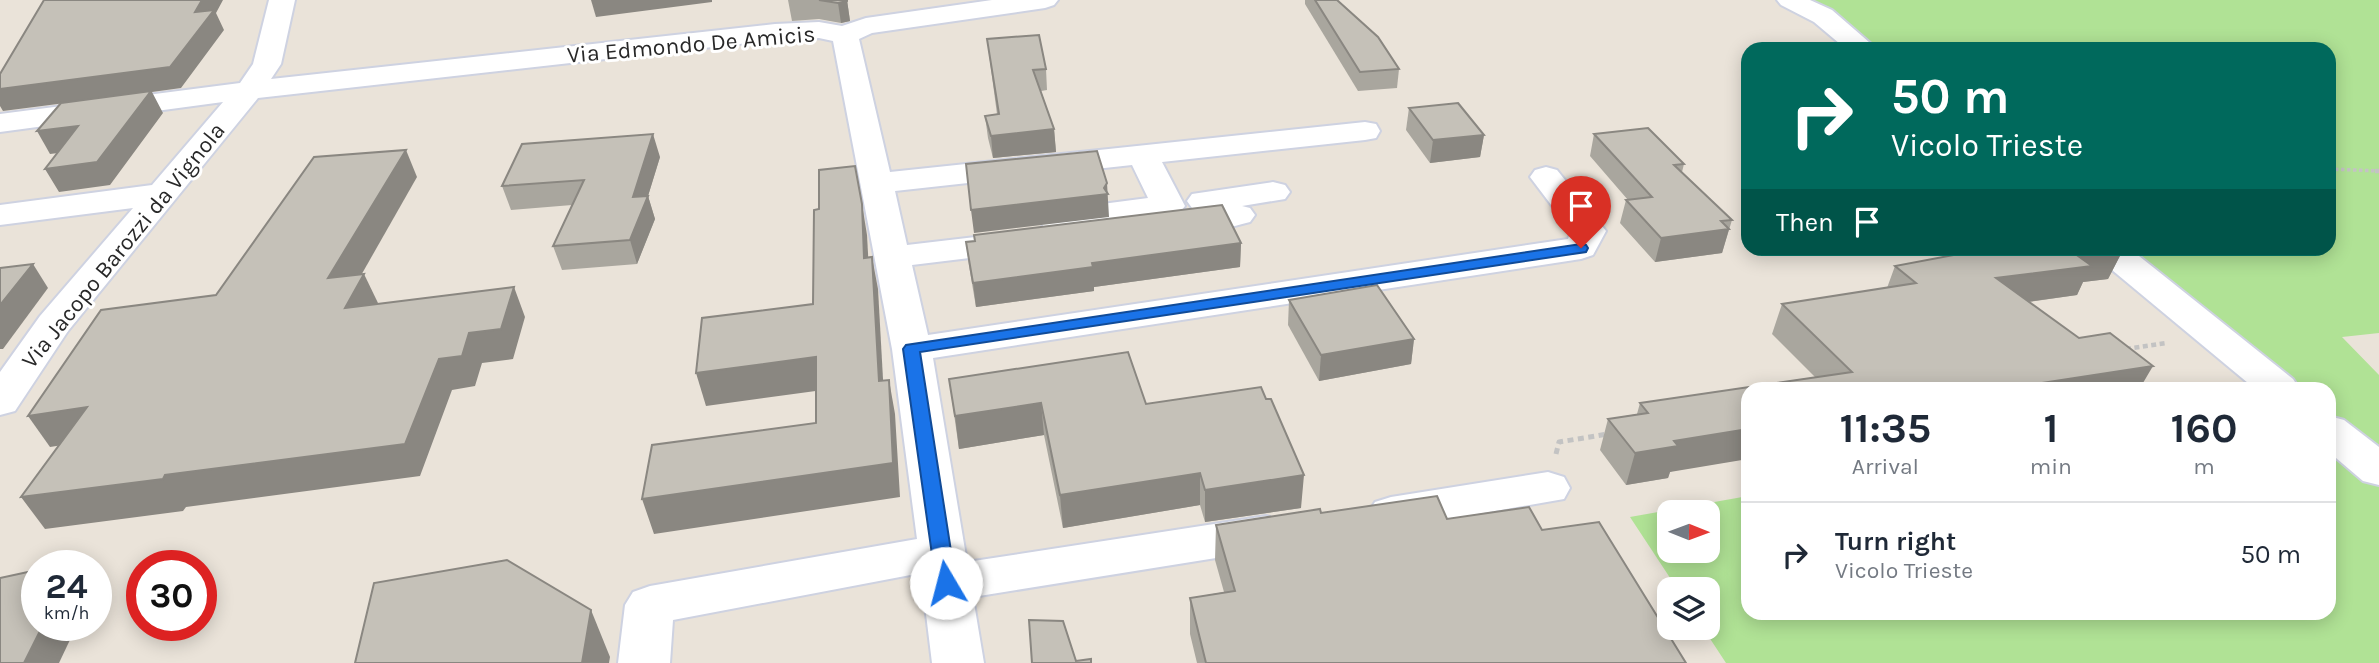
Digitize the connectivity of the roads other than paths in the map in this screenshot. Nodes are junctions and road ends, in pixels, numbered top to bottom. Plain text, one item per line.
1 (282, 0) edge
2 (1045, 0) edge
3 (1790, 0) edge
4 (845, 35) junction
5 (1855, 42) edge
6 (249, 90) junction
7 (0, 122) edge
8 (1364, 131) dead end
9 (1143, 155) junction
10 (1546, 177) dead end
11 (877, 183) junction
12 (1273, 192) dead end
13 (162, 194) junction
14 (1168, 206) junction
15 (0, 215) edge
16 (1238, 215) dead end
17 (978, 230) edge
18 (2116, 256) edge
19 (892, 257) junction
20 (912, 349) junction
21 (2272, 382) edge
22 (0, 402) edge
23 (2336, 436) edge
24 (2379, 470) edge
25 (1548, 488) road end
26 (1356, 519) edge
27 (1302, 527) edge
28 (944, 567) junction
29 (644, 663) edge
30 (958, 663) edge

1 - 6 street
2 - 4 street
3 - 5 street
4 - 6 street, Via Edmondo De Amicis
4 - 11 street, Via Edmondo De Amicis
6 - 7 street, Via Edmondo De Amicis
6 - 13 street, Via Jacopo Barozzi da Vignola
8 - 9 street
9 - 11 street
9 - 14 street
10 - 20 street
11 - 19 street, Via Edmondo De Amicis
12 - 14 street
13 - 15 street
13 - 22 street, Via Jacopo Barozzi da Vignola
14 - 17 street
16 - 19 street
18 - 21 street
19 - 20 street, Via Edmondo De Amicis
20 - 28 street, Via Edmondo De Amicis
23 - 24 street
25 - 26 street
27 - 28 street
28 - 29 street
28 - 30 street, Via Edmondo De Amicis

